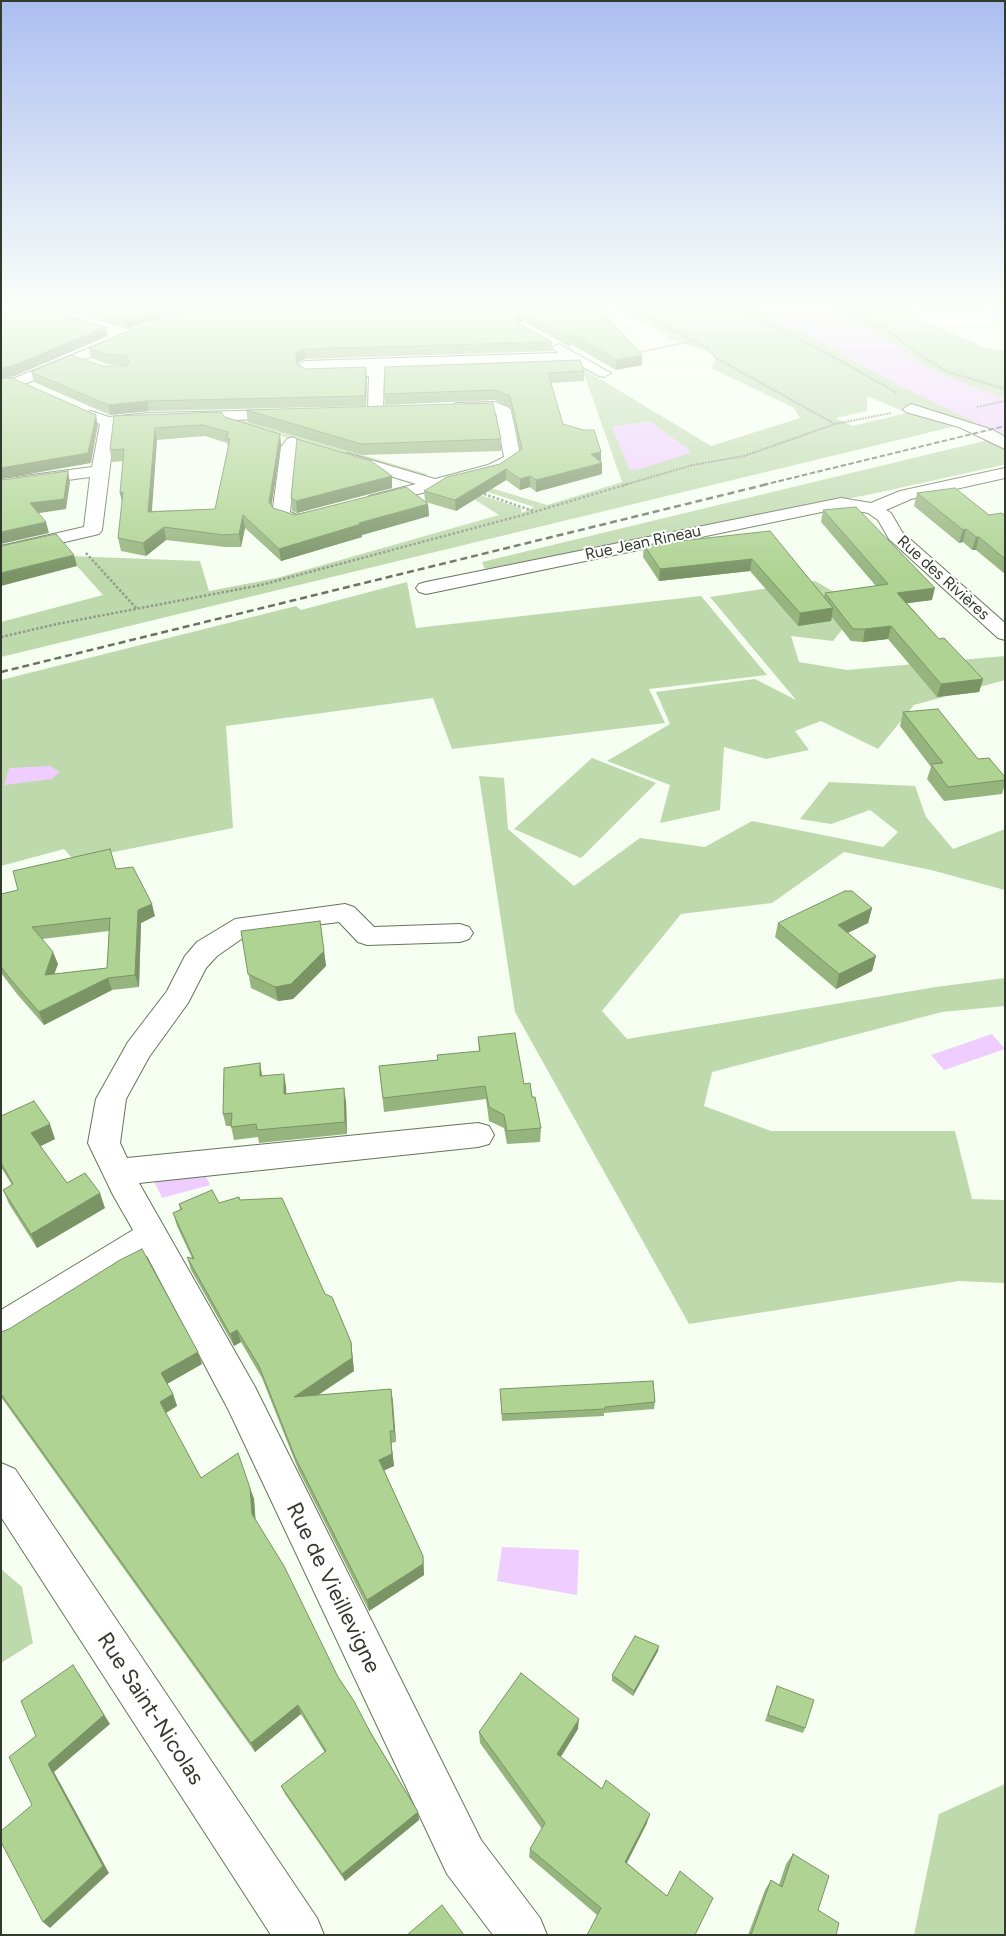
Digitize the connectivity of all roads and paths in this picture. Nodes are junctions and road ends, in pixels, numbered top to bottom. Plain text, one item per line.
1 (381, 396) edge
2 (785, 396) edge
3 (902, 396) edge
4 (437, 409) edge
5 (911, 409) junction
6 (79, 410) edge
7 (329, 413) edge
8 (301, 414) edge
9 (264, 416) junction
10 (227, 417) junction
11 (108, 422) junction
12 (835, 424) junction
13 (258, 432) edge
14 (276, 437) edge
15 (303, 442) junction
16 (1005, 444) edge
17 (336, 450) edge
18 (1005, 473) edge
19 (99, 476) junction
20 (444, 482) junction
21 (1, 484) edge
22 (1, 493) edge
23 (360, 504) edge
24 (866, 508) junction
25 (534, 512) junction
26 (323, 514) edge
27 (71, 535) junction
28 (1, 552) edge
29 (426, 588) dead end
30 (137, 609) junction
31 (1005, 634) edge
32 (1, 637) edge
33 (460, 933) dead end
34 (478, 1135) dead end
35 (118, 1172) junction
36 (153, 1235) junction
37 (1, 1329) edge
38 (1, 1482) edge
39 (300, 1935) edge
40 (523, 1935) edge

1 - 7 street
2 - 12 path
3 - 5 path
4 - 20 street
5 - 12 path
5 - 16 street
6 - 11 street
8 - 9 street
9 - 10 street
9 - 15 street
10 - 11 street
10 - 13 street
11 - 19 street
12 - 25 path
14 - 15 street
15 - 26 street
17 - 20 street
18 - 24 street
19 - 21 street
19 - 22 street
19 - 27 street
20 - 23 street
20 - 25 path
24 - 29 street, Rue Jean Rineau
24 - 31 street, Rue des Rivières
25 - 30 path
27 - 28 street
27 - 30 path
30 - 32 path
33 - 35 street, Rue de Vieillevigne
34 - 35 street
35 - 36 street, Rue de Vieillevigne
36 - 37 street
36 - 40 street, Rue de Vieillevigne
38 - 39 street, Rue Saint-Nicolas

